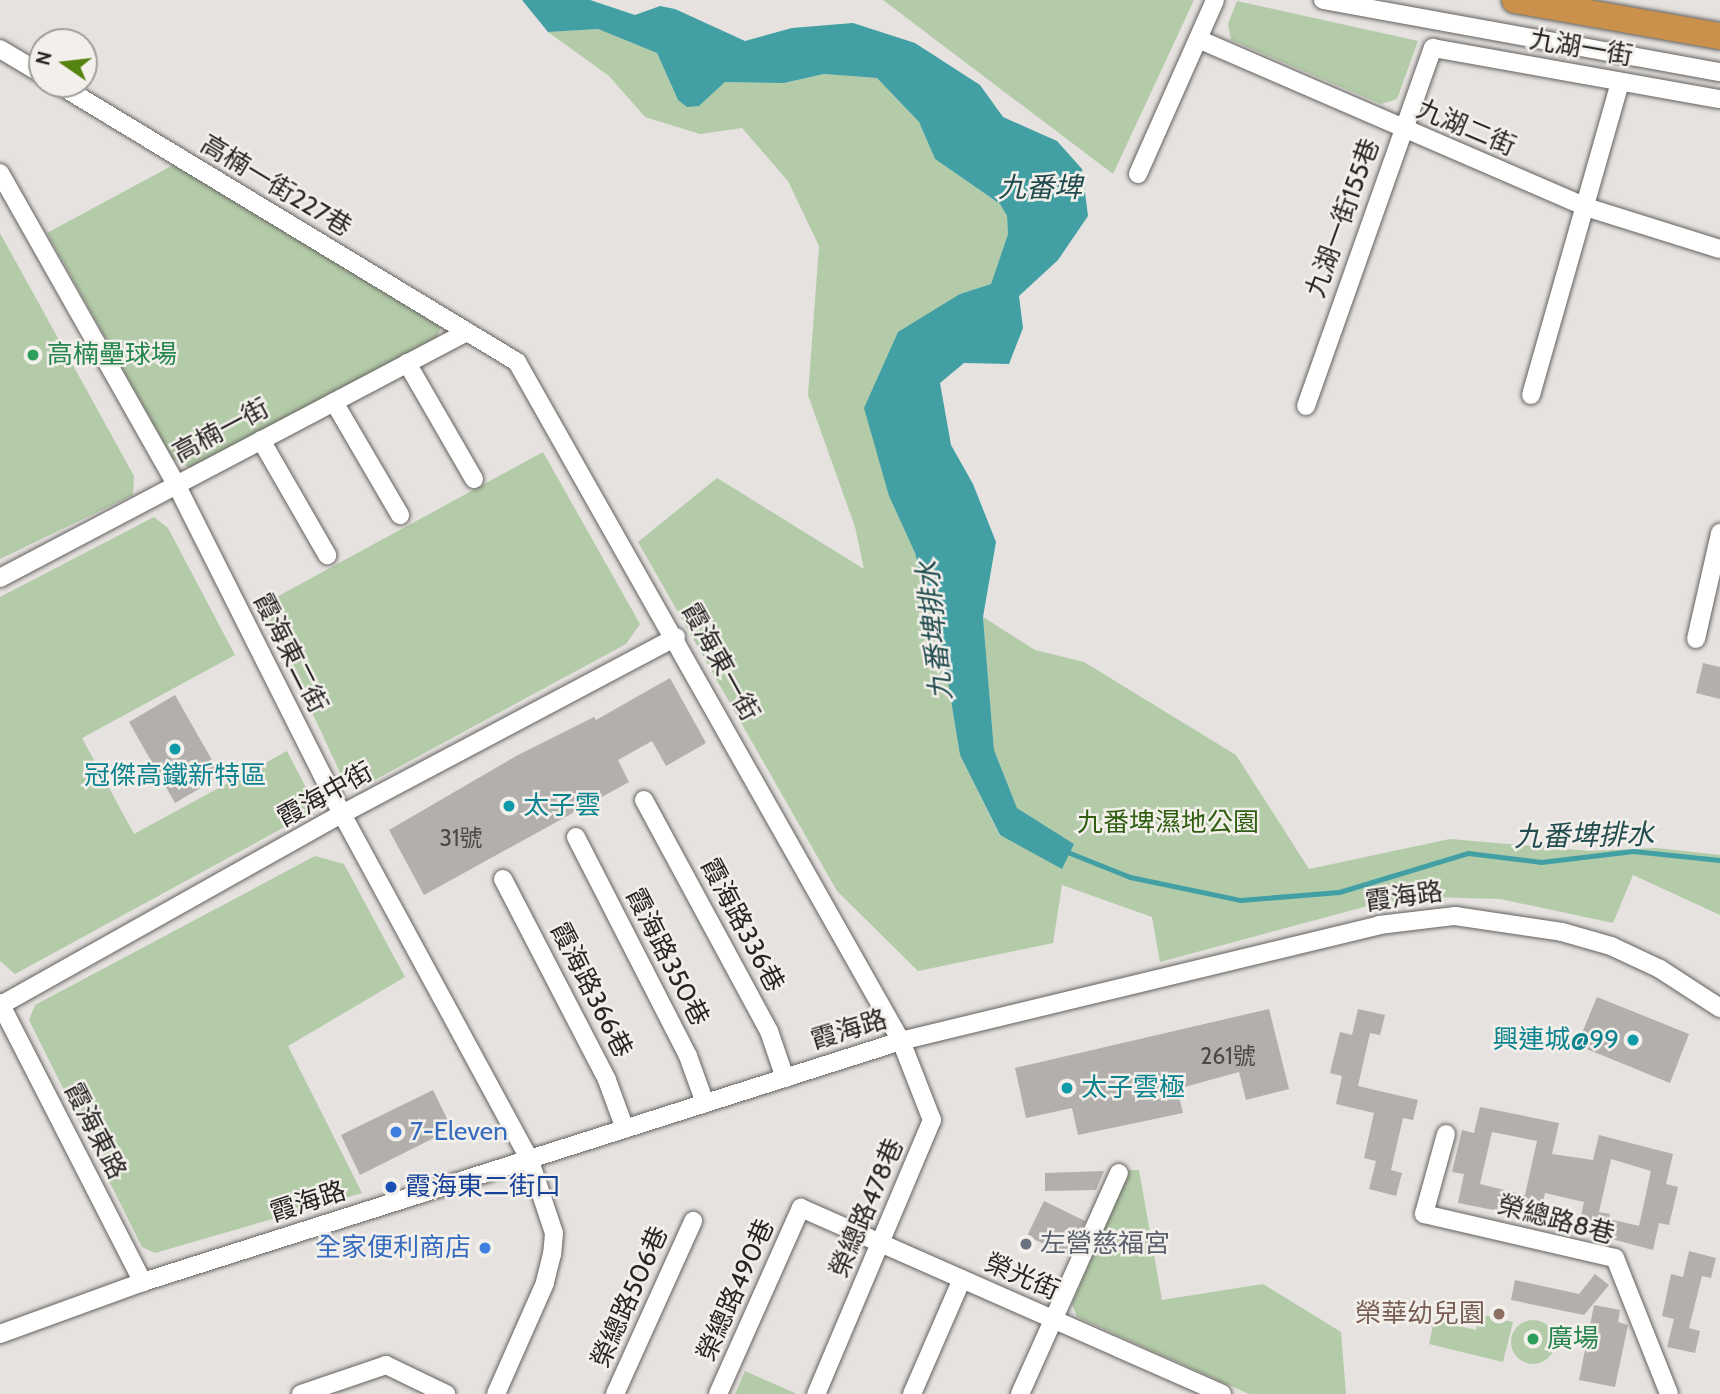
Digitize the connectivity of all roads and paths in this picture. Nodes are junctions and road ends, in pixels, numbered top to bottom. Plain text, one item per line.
1 (1215, 0) edge
2 (1323, 0) edge
3 (1515, 0) edge
4 (1720, 36) edge
5 (1198, 39) junction
6 (1433, 48) joint
7 (0, 49) edge
8 (28, 66) edge
9 (1720, 72) edge
10 (1620, 82) junction
11 (81, 98) edge
12 (1720, 99) edge
13 (1402, 130) junction
14 (0, 173) edge
15 (1138, 174) dead end
16 (1587, 207) junction
17 (1720, 249) edge
18 (467, 332) junction
19 (407, 363) junction
20 (1531, 394) dead end
21 (334, 402) junction
22 (1306, 406) dead end
23 (261, 440) junction
24 (474, 479) dead end
25 (176, 484) junction
26 (400, 515) dead end
27 (1720, 533) edge
28 (327, 555) dead end
29 (0, 578) edge
30 (676, 637) junction
31 (1696, 639) dead end
32 (645, 800) dead end
33 (342, 814) junction
34 (576, 837) dead end
35 (503, 879) dead end
36 (1, 1004) edge
37 (1720, 1008) edge
38 (901, 1041) junction
39 (785, 1078) junction
40 (705, 1103) junction
41 (625, 1129) junction
42 (1446, 1134) dead end
43 (529, 1158) junction
44 (1119, 1173) dead end
45 (801, 1208) joint
46 (693, 1221) dead end
47 (882, 1244) junction
48 (962, 1279) junction
49 (144, 1282) junction
50 (1054, 1319) junction
51 (0, 1334) edge
52 (1189, 1387) edge
53 (301, 1394) edge
54 (446, 1394) edge
55 (496, 1394) edge
56 (615, 1394) edge
57 (718, 1394) edge
58 (816, 1394) edge
59 (912, 1394) edge
60 (1020, 1394) edge
61 (1222, 1394) edge
62 (1669, 1394) edge

1 - 5 street
2 - 9 street
3 - 4 highway
5 - 13 street, 九湖二街
5 - 15 street
6 - 10 street, 九湖一街
6 - 13 street, 九湖一街155巷
7 - 8 street
10 - 12 street, 九湖一街
10 - 16 street
11 - 18 street, 高楠一街227巷
13 - 16 street, 九湖二街
13 - 22 street, 九湖一街155巷
14 - 25 street, 霞海東二街
16 - 17 street, 九湖二街
16 - 20 street
18 - 19 street, 高楠一街
18 - 30 street, 霞海東一街
19 - 21 street, 高楠一街
19 - 24 street
21 - 23 street, 高楠一街
21 - 26 street
23 - 25 street, 高楠一街
23 - 28 street
25 - 29 street, 高楠一街
25 - 33 street, 霞海東二街
27 - 31 street
30 - 33 street, 霞海中街
30 - 38 street, 霞海東一街
32 - 39 street, 霞海路336巷
33 - 36 street, 霞海中街
33 - 43 street, 霞海東二街
34 - 40 street, 霞海路350巷
35 - 41 street, 霞海路366巷
36 - 49 street, 霞海東路
37 - 38 street, 霞海路
38 - 39 street, 霞海路
38 - 47 street, 榮總路478巷
39 - 40 street, 霞海路
40 - 41 street, 霞海路
41 - 43 street, 霞海路
42 - 62 street, 榮總路8巷
43 - 49 street, 霞海路
43 - 55 street, 霞海東二街
44 - 50 street
45 - 47 street, 榮光街
45 - 57 street, 榮總路490巷
46 - 56 street, 榮總路506巷
47 - 48 street, 榮光街
47 - 58 street, 榮總路478巷
48 - 50 street, 榮光街
48 - 59 street
49 - 51 street, 霞海路
50 - 52 street, 榮光街
50 - 60 street
52 - 61 street, 榮光街
53 - 54 street

